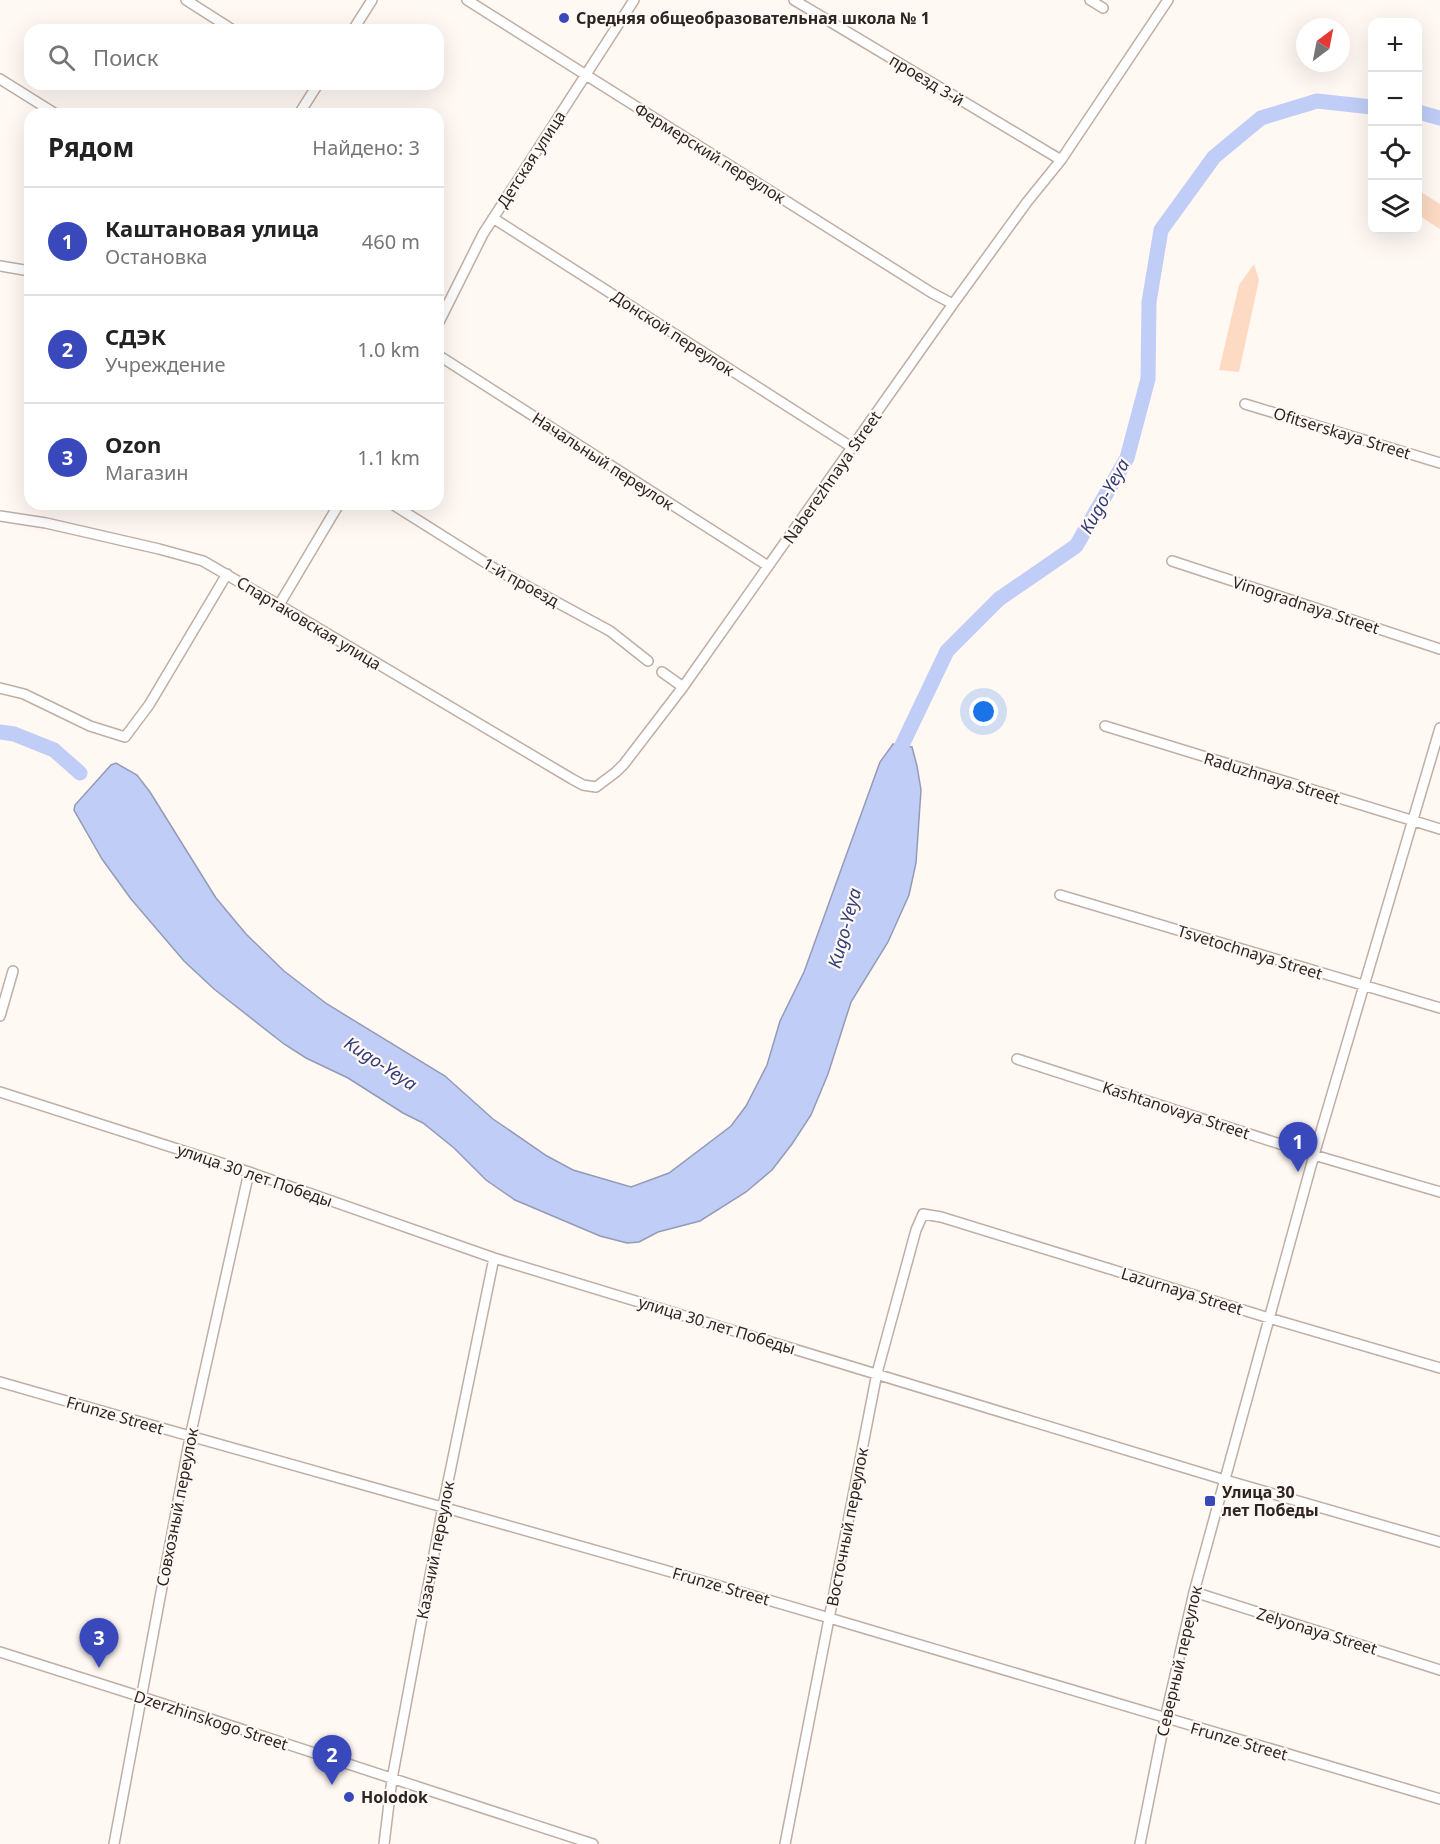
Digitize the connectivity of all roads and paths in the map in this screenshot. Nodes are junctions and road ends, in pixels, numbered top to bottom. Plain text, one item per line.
1 (186, 0) edge
2 (372, 0) edge
3 (467, 0) edge
4 (634, 0) edge
5 (794, 0) edge
6 (1089, 0) edge
7 (1168, 0) edge
8 (1103, 8) dead end
9 (224, 24) edge
10 (356, 24) edge
11 (587, 75) junction
12 (0, 79) edge
13 (314, 90) edge
14 (46, 108) edge
15 (303, 108) edge
16 (1061, 160) junction
17 (493, 218) junction
18 (0, 266) edge
19 (24, 270) edge
20 (953, 304) junction
21 (444, 312) edge
22 (444, 359) edge
23 (1245, 404) dead end
24 (853, 447) junction
25 (1440, 463) edge
26 (335, 510) edge
27 (402, 510) edge
28 (0, 516) edge
29 (1172, 561) dead end
30 (768, 566) junction
31 (227, 574) junction
32 (279, 605) junction
33 (1440, 649) edge
34 (648, 661) dead end
35 (662, 672) dead end
36 (683, 687) junction
37 (0, 688) edge
38 (1105, 726) dead end
39 (1440, 728) edge
40 (596, 787) joint
41 (1414, 821) junction
42 (1440, 829) edge
43 (1060, 895) dead end
44 (13, 971) dead end
45 (1362, 986) junction
46 (1440, 1008) edge
47 (0, 1016) edge
48 (1017, 1059) dead end
49 (0, 1092) edge
50 (1314, 1155) junction
51 (249, 1172) junction
52 (1440, 1192) edge
53 (924, 1214) joint
54 (494, 1258) junction
55 (1269, 1318) junction
56 (1440, 1368) edge
57 (877, 1373) junction
58 (0, 1382) edge
59 (190, 1437) junction
60 (1225, 1480) junction
61 (443, 1506) junction
62 (1440, 1542) edge
63 (1194, 1592) junction
64 (829, 1618) junction
65 (0, 1652) edge
66 (1440, 1670) edge
67 (141, 1697) junction
68 (1165, 1719) junction
69 (392, 1779) junction
70 (1440, 1799) edge
71 (1141, 1842) edge
72 (114, 1844) edge
73 (384, 1844) edge
74 (593, 1844) edge
75 (785, 1844) edge
76 (1152, 1844) edge

1 - 9 street
2 - 10 street
3 - 11 street, Фермерский переулок
4 - 11 street, Детская улица
5 - 16 street, проезд 3-й
6 - 8 street
7 - 16 street, Naberezhnaya Street
11 - 17 street, Детская улица
11 - 20 street, Фермерский переулок
12 - 14 street
13 - 15 street
16 - 20 street, Naberezhnaya Street
17 - 21 street, Детская улица
17 - 24 street, Донской переулок
18 - 19 street
20 - 24 street, Naberezhnaya Street
22 - 30 street, Начальный переулок
23 - 25 street, Ofitserskaya Street
24 - 30 street, Naberezhnaya Street
26 - 32 street
27 - 34 street, 1-й проезд
28 - 31 street, Спартаковская улица
29 - 33 street, Vinogradnaya Street
30 - 36 street, Naberezhnaya Street
31 - 32 street, Спартаковская улица
31 - 37 street
32 - 40 street, Спартаковская улица
35 - 36 street
36 - 40 street, Naberezhnaya Street
38 - 41 street, Raduzhnaya Street
39 - 41 street, Северный переулок
41 - 42 street, Raduzhnaya Street
41 - 45 street, Северный переулок
43 - 45 street, Tsvetochnaya Street
44 - 47 street
45 - 46 street, Tsvetochnaya Street
45 - 50 street, Северный переулок
48 - 50 street, Kashtanovaya Street
49 - 51 street, улица 30 лет Победы
50 - 52 street, Kashtanovaya Street
50 - 55 street, Северный переулок
51 - 54 street, улица 30 лет Победы
51 - 59 street, Совхозный переулок
53 - 55 street, Lazurnaya Street
53 - 57 street, Восточный переулок
54 - 57 street, улица 30 лет Победы
54 - 61 street, Казачий переулок
55 - 56 street, Lazurnaya Street
55 - 60 street, Северный переулок
57 - 60 street, улица 30 лет Победы
57 - 64 street, Восточный переулок
58 - 59 street, Frunze Street
59 - 61 street, Frunze Street
59 - 67 street, Совхозный переулок
60 - 62 street, улица 30 лет Победы
60 - 63 street, Северный переулок
61 - 64 street, Frunze Street
61 - 69 street, Казачий переулок
63 - 66 street, Zelyonaya Street
63 - 68 street, Северный переулок
64 - 68 street, Frunze Street
64 - 75 street, Восточный переулок
65 - 67 street, Dzerzhinskogo Street
67 - 69 street, Dzerzhinskogo Street
67 - 72 street, Совхозный переулок
68 - 70 street, Frunze Street
68 - 71 street, Северный переулок
69 - 73 street, Казачий переулок
69 - 74 street, Dzerzhinskogo Street
71 - 76 street

